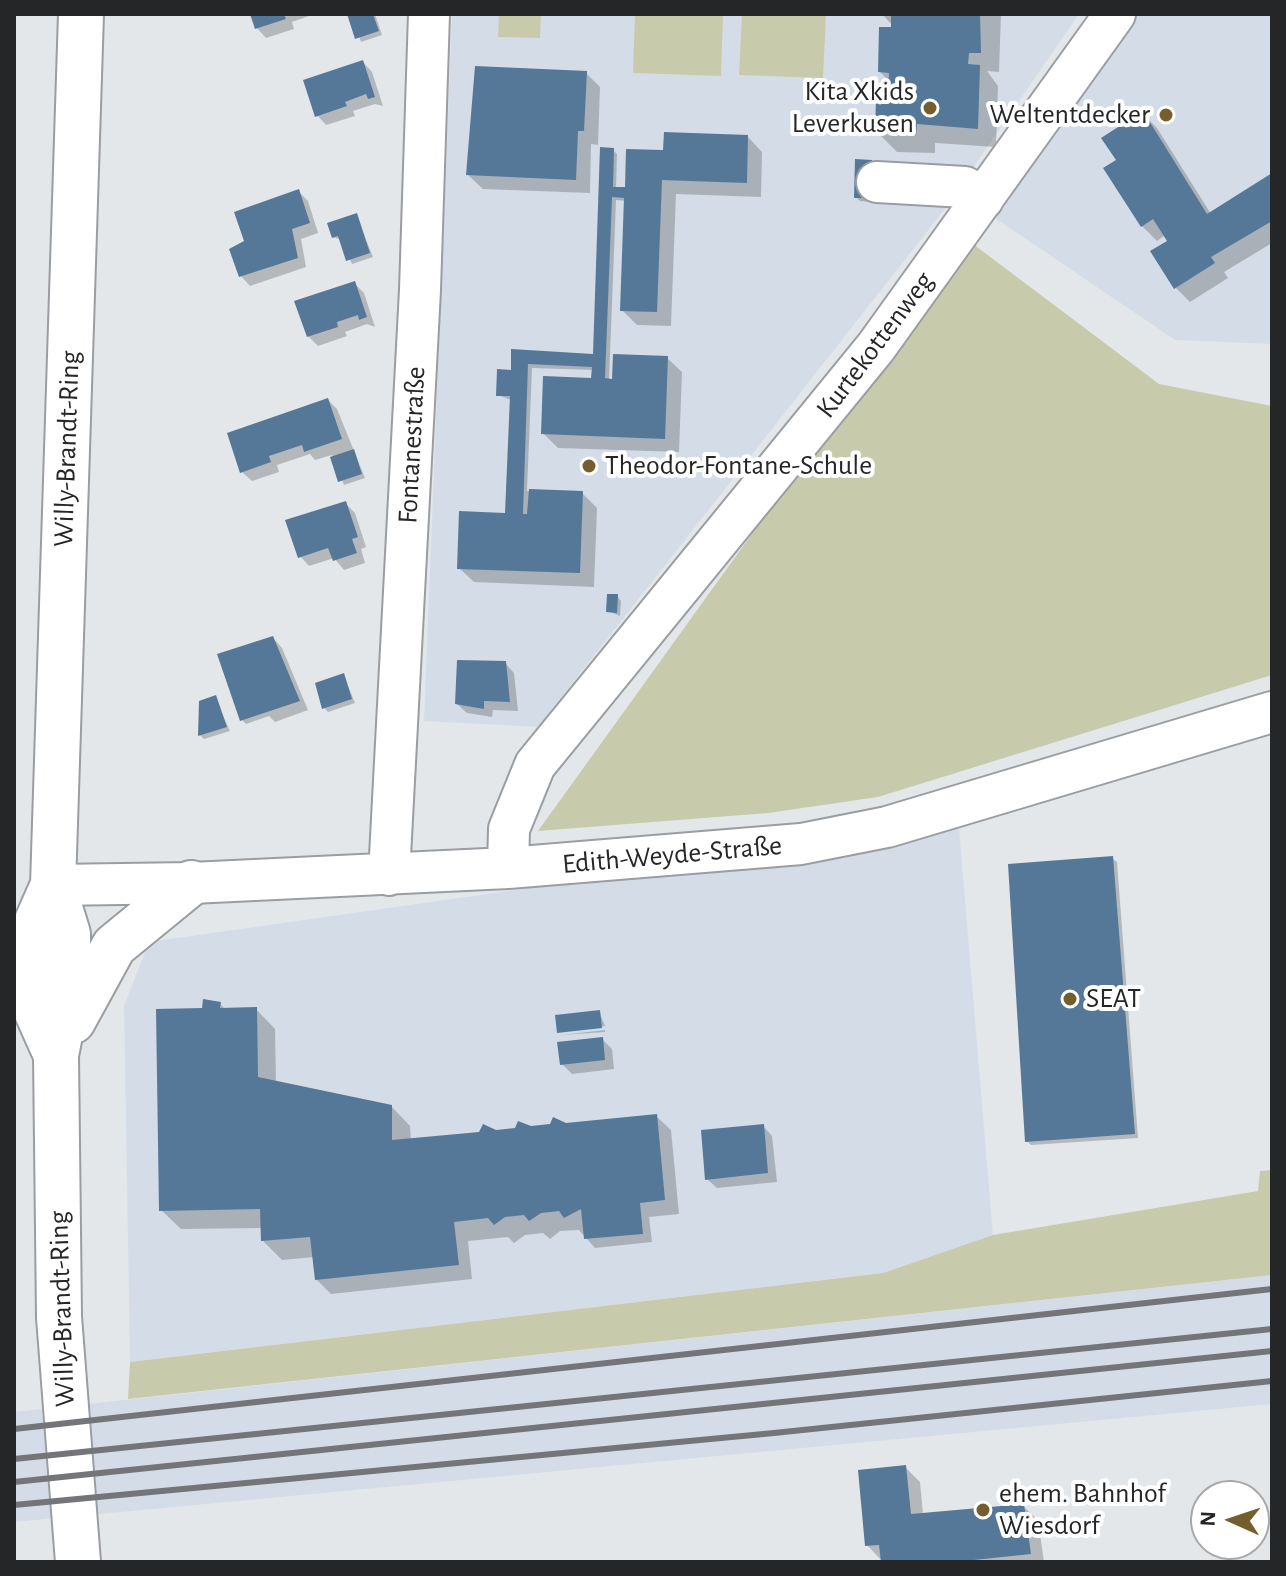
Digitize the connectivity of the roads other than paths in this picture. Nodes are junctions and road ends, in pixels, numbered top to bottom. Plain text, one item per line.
1 (81, 14) edge
2 (429, 14) edge
3 (1115, 14) edge
4 (877, 182) dead end
5 (983, 199) junction
6 (1272, 712) edge
7 (508, 868) junction
8 (389, 875) junction
9 (191, 883) junction
10 (53, 885) junction
11 (56, 1055) junction
12 (78, 1562) edge

1 - 10 main road, Willy-Brandt-Ring
2 - 8 street, Fontanestraße
3 - 5 street, Kurtekottenweg
4 - 5 street
5 - 7 street, Kurtekottenweg
6 - 7 street, Edith-Weyde-Straße
7 - 8 street, Edith-Weyde-Straße
8 - 9 street, Edith-Weyde-Straße
9 - 10 street, Edith-Weyde-Straße
9 - 11 main road
10 - 11 main road, Willy-Brandt-Ring
11 - 12 main road, Willy-Brandt-Ring

